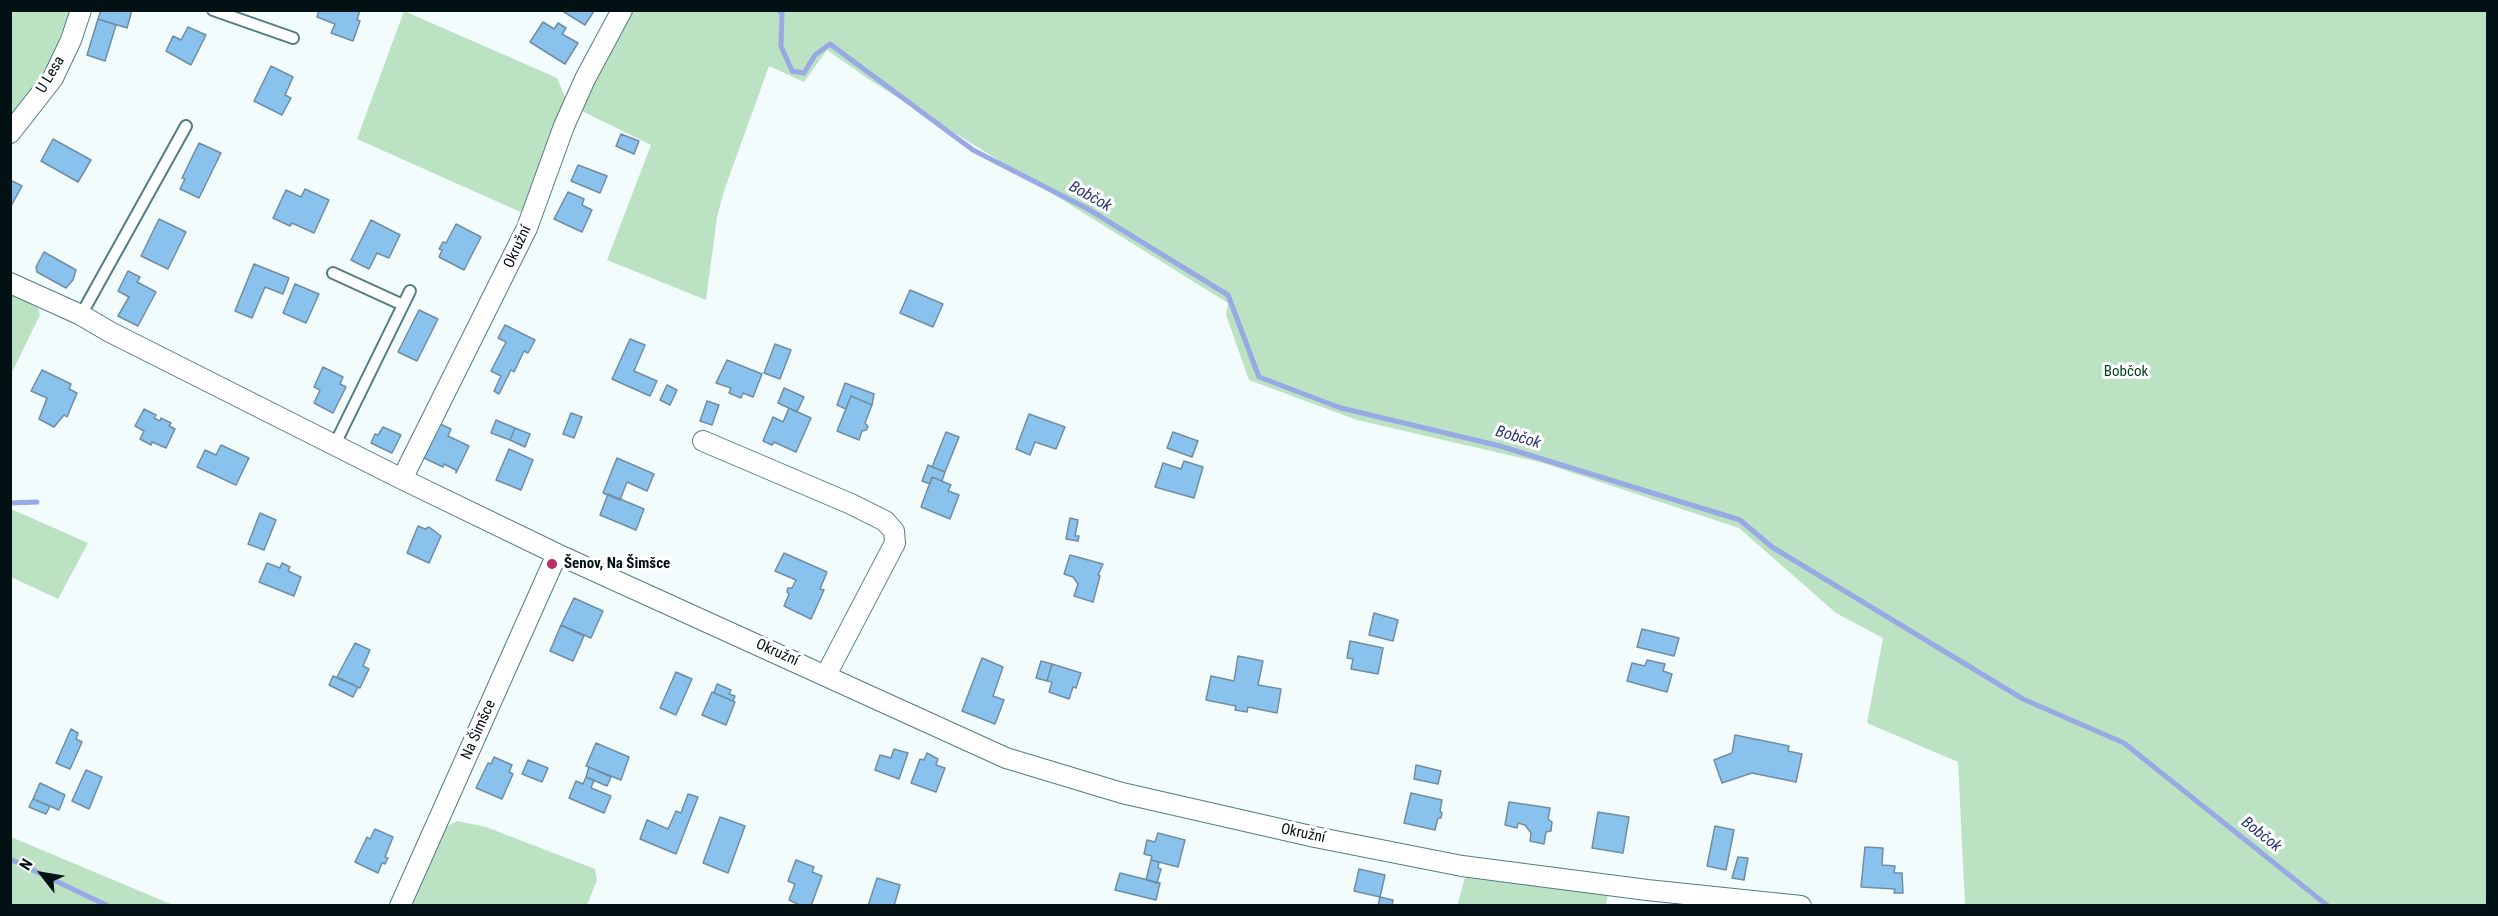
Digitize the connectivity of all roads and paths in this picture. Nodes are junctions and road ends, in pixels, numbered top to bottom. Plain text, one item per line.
1 (81, 10) edge
2 (213, 10) edge
3 (622, 10) edge
4 (292, 38) dead end
5 (186, 126) dead end
6 (10, 133) edge
7 (333, 273) dead end
8 (10, 283) edge
9 (410, 291) dead end
10 (403, 305) junction
11 (81, 315) junction
12 (703, 441) dead end
13 (335, 444) junction
14 (402, 478) junction
15 (557, 554) junction
16 (826, 675) junction
17 (400, 906) edge
18 (1802, 906) edge

1 - 6 street, U Lesa
2 - 4 lane
3 - 14 street, Okružní
5 - 11 lane
7 - 10 lane
8 - 11 street, Okružní
9 - 10 lane
10 - 13 lane
11 - 13 street, Okružní
12 - 16 street
13 - 14 street, Okružní
14 - 15 street, Okružní
15 - 16 street, Okružní
15 - 17 street, Na Šimšce
16 - 18 street, Okružní

